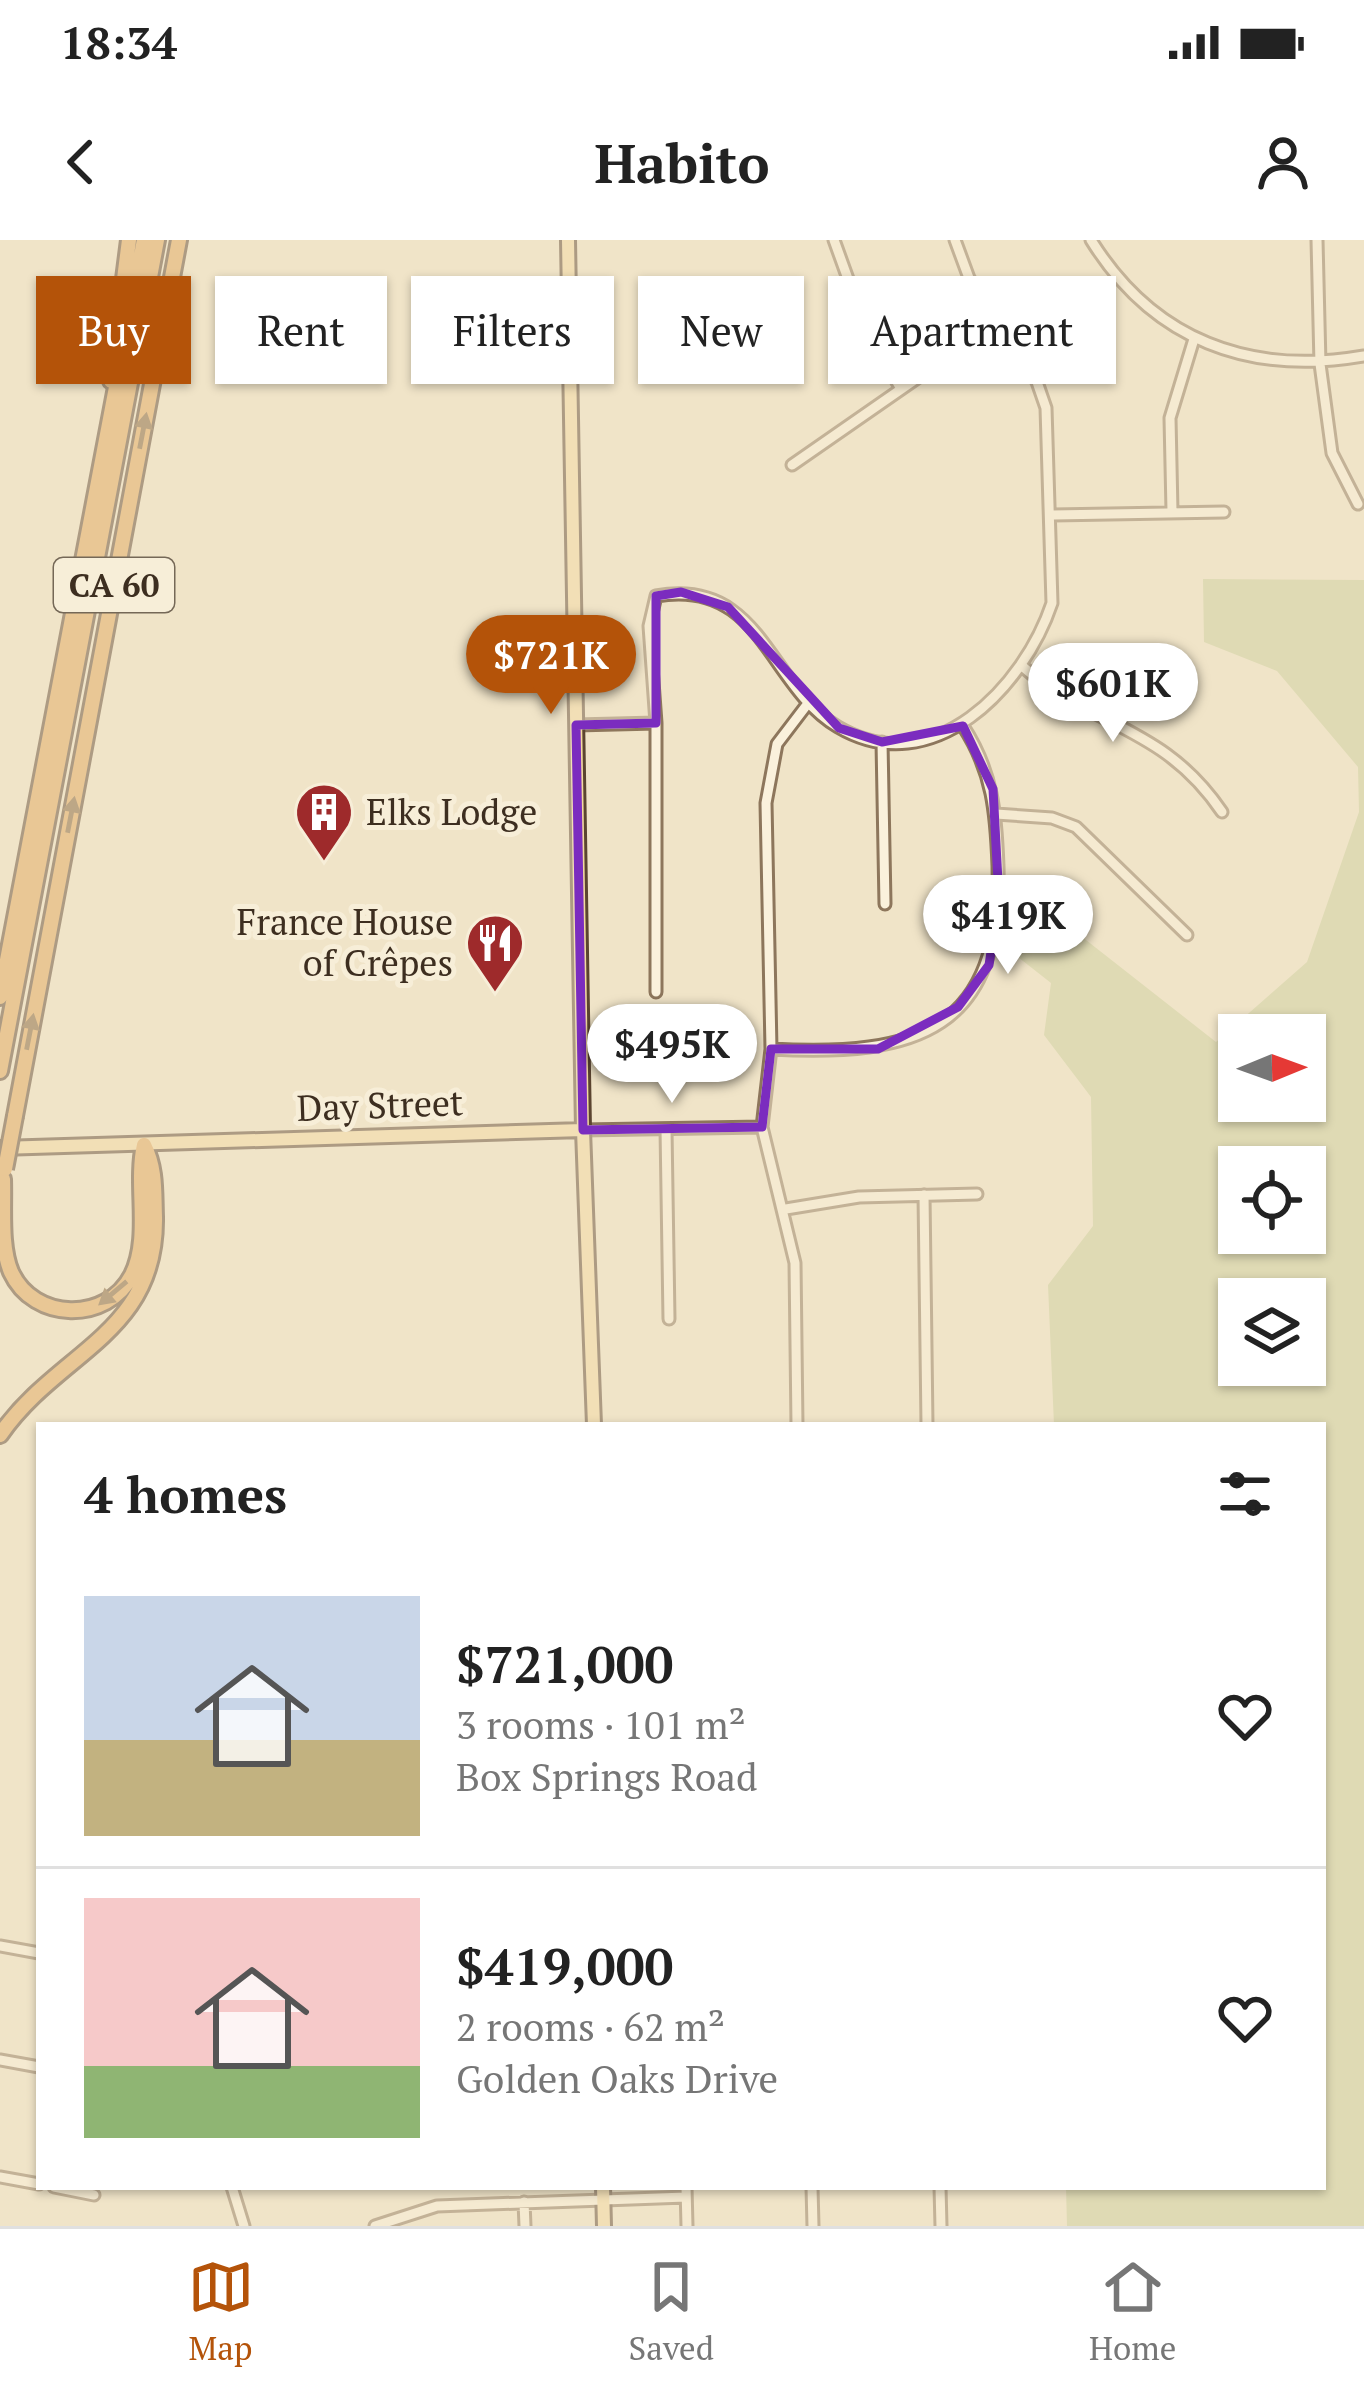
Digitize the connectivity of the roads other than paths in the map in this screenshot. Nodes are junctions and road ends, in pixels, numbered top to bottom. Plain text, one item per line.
1 (129, 240) edge
2 (144, 240) edge
3 (158, 240) edge
4 (179, 240) edge
5 (568, 240) edge
6 (834, 240) edge
7 (956, 240) edge
8 (1090, 240) edge
9 (1317, 240) edge
10 (973, 276) edge
11 (1194, 339) junction
12 (1364, 356) edge
13 (1320, 364) junction
14 (907, 384) edge
15 (1038, 384) edge
16 (901, 388) junction
17 (111, 404) junction
18 (792, 465) dead end
19 (1358, 504) dead end
20 (1172, 511) junction
21 (1224, 512) dead end
22 (1053, 515) junction
23 (1022, 666) junction
24 (809, 703) junction
25 (656, 724) junction
26 (576, 725) junction
27 (962, 726) junction
28 (882, 742) junction
29 (1222, 812) dead end
30 (996, 814) junction
31 (885, 904) dead end
32 (1187, 935) dead end
33 (656, 992) dead end
34 (0, 997) edge
35 (771, 1049) junction
36 (0, 1071) edge
37 (762, 1126) junction
38 (666, 1129) junction
39 (583, 1130) junction
40 (144, 1145) junction
41 (0, 1148) edge
42 (2, 1180) edge
43 (977, 1194) dead end
44 (924, 1196) junction
45 (786, 1209) junction
46 (669, 1319) dead end
47 (593, 1422) edge
48 (797, 1422) edge
49 (927, 1422) edge
50 (0, 1435) edge
51 (0, 1946) edge
52 (36, 1952) edge
53 (0, 2060) edge
54 (36, 2066) edge
55 (0, 2177) edge
56 (36, 2183) edge
57 (71, 2190) edge
58 (233, 2190) edge
59 (812, 2190) edge
60 (940, 2190) edge
61 (686, 2192) edge
62 (603, 2193) edge
63 (94, 2194) dead end
64 (524, 2202) junction
65 (244, 2226) edge
66 (375, 2226) edge
67 (525, 2226) edge
68 (604, 2226) edge
69 (687, 2226) edge
70 (813, 2226) edge
71 (941, 2226) edge

1 - 17 highway
2 - 17 highway, CA 60
3 - 36 highway
42 -> 4 highway, CA 60, bridge
5 - 26 main road
6 - 16 street
7 - 10 street
8 - 11 street
9 - 13 street
11 - 13 street
11 - 20 street
12 - 13 street
13 - 19 street
14 - 16 street
15 - 22 street
16 - 18 street
17 - 34 highway, CA 60
20 - 21 street
20 - 22 street
22 - 23 street
23 - 27 street
23 - 29 street
24 - 25 street
24 - 28 street
24 - 35 street
25 - 26 street
25 - 33 street
26 - 39 main road
27 - 28 street
27 - 30 street
28 - 31 street
30 - 32 street
30 - 35 street
35 - 37 street
37 - 38 street, Day Street
37 - 45 street
38 - 39 street, Day Street
38 - 46 street
39 - 40 main road, Day Street
39 - 47 main road
40 - 41 main road, Day Street
40 -> 42 highway
40 - 50 highway
43 - 44 street
44 - 45 street
44 - 49 street
45 - 48 street
51 - 52 street
53 - 54 street
55 - 56 street
57 - 63 street
58 - 65 street
59 - 70 street
60 - 71 street
61 - 62 street
61 - 69 street
62 - 64 street
62 - 68 main road
64 - 66 street
64 - 67 street

